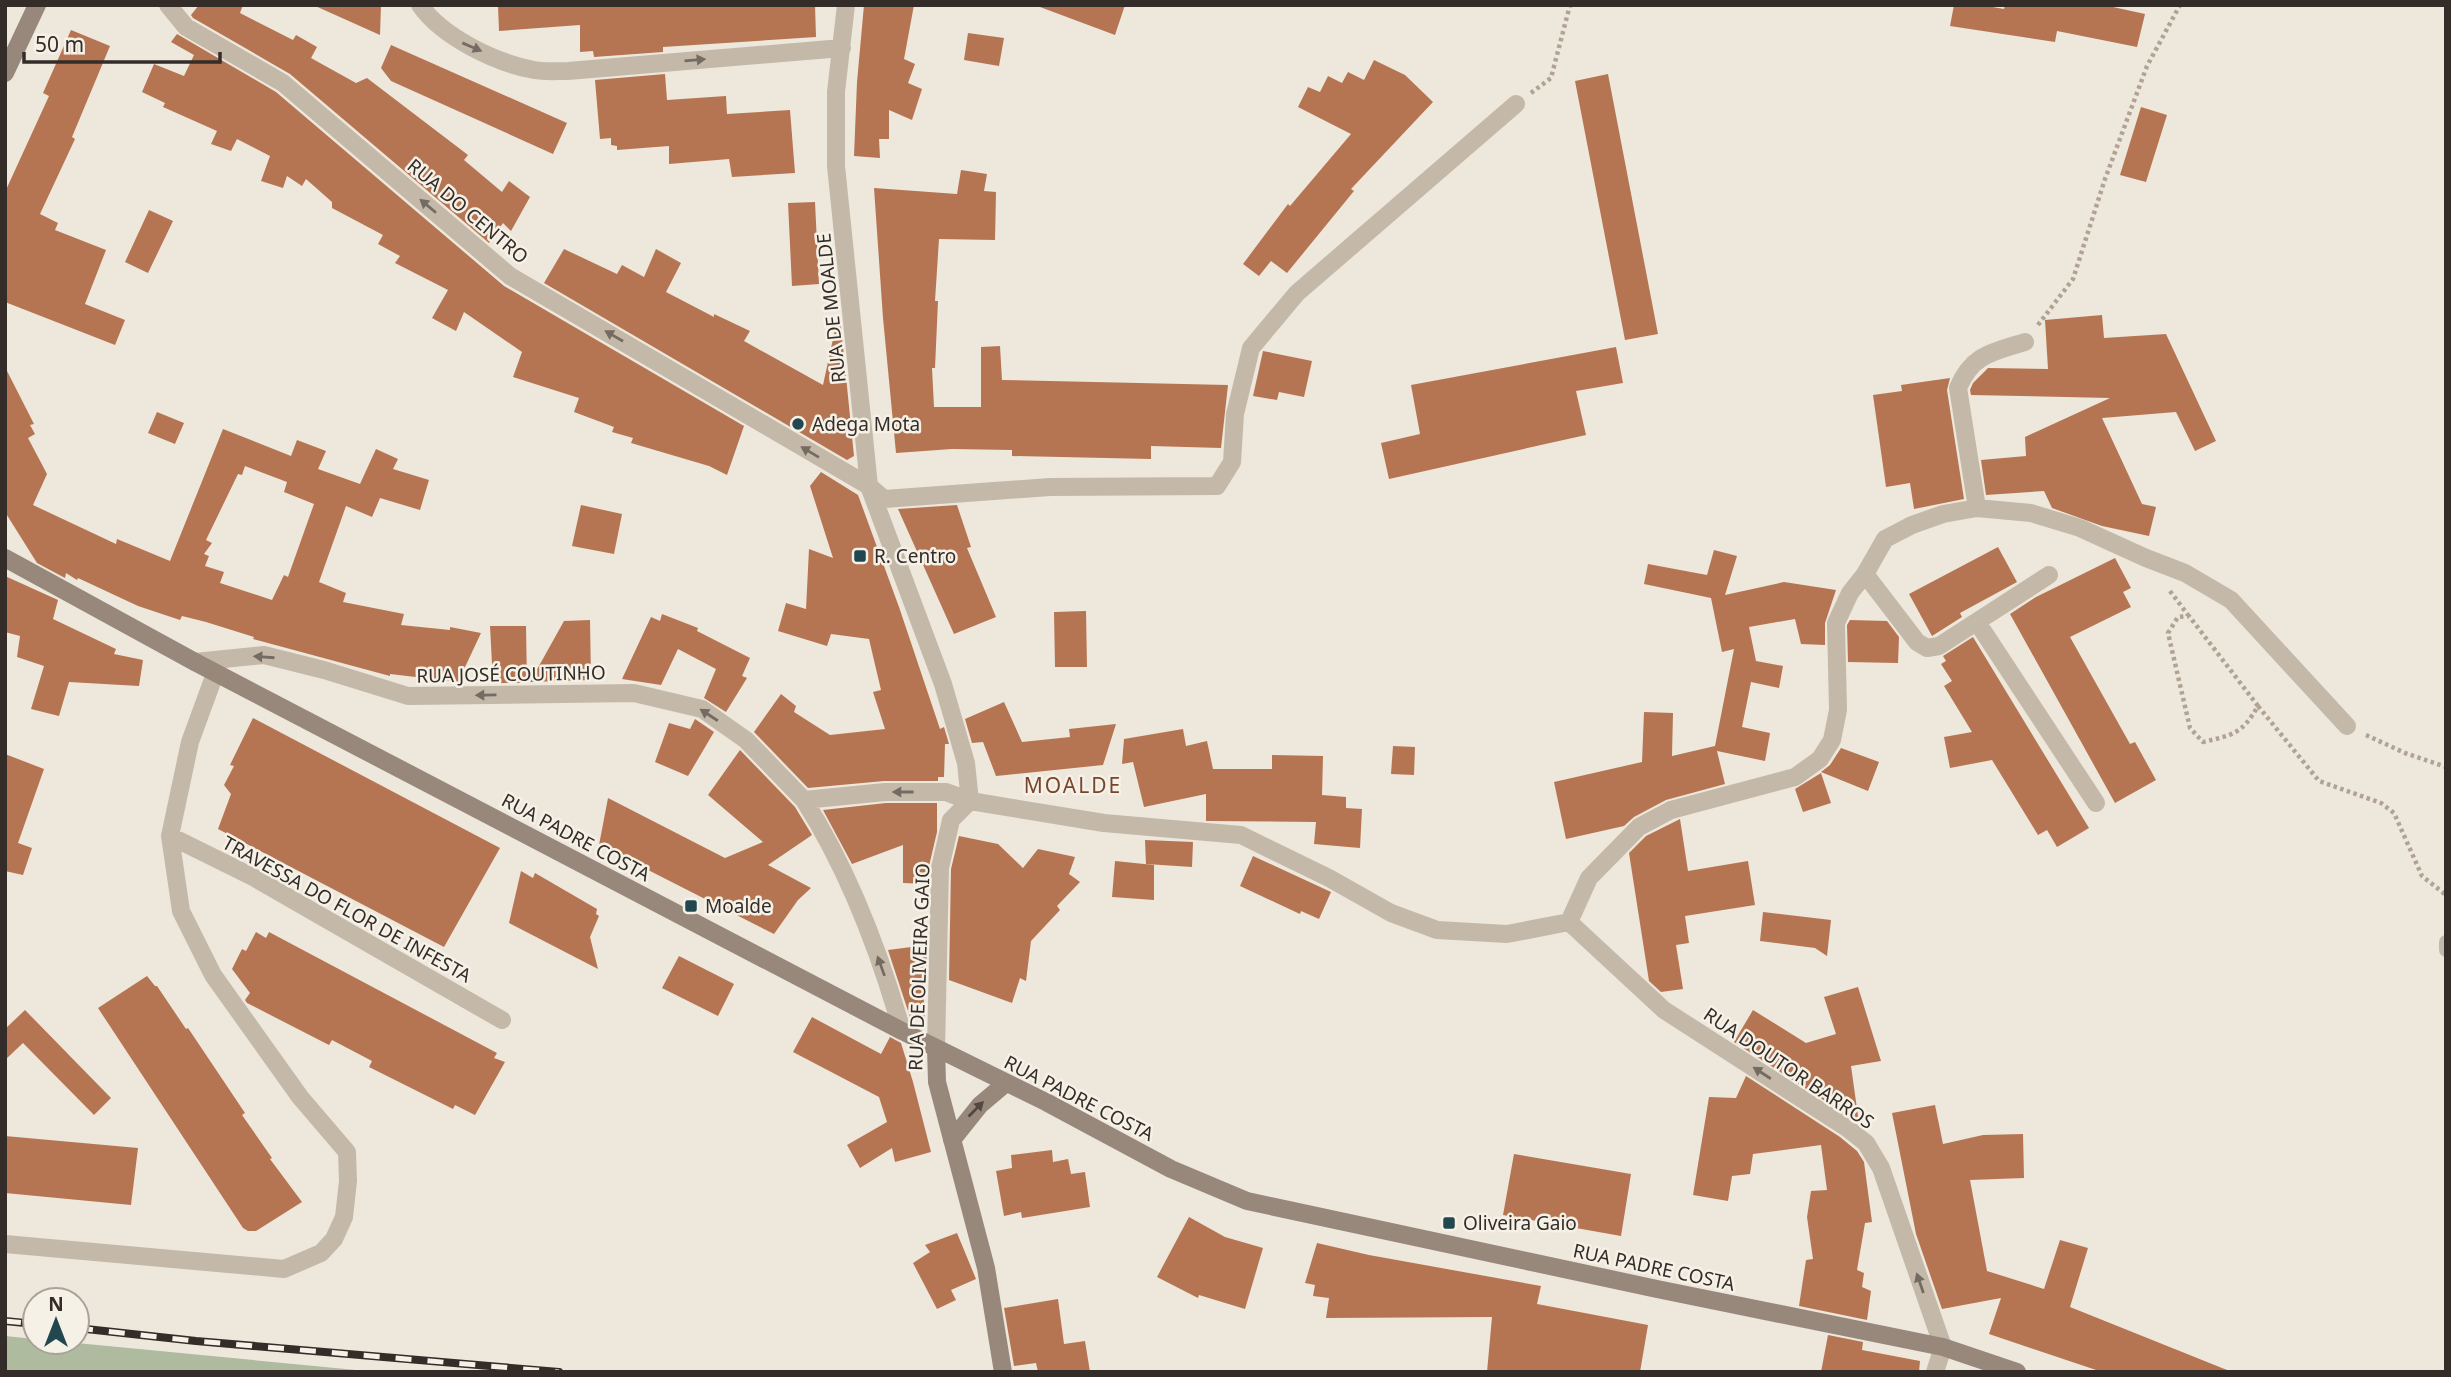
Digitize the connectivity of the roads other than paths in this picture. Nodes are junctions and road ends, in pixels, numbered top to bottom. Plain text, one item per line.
1 (37, 5) edge
2 (168, 5) edge
3 (420, 5) edge
4 (846, 5) edge
5 (842, 48) junction
6 (5, 73) edge
7 (1516, 104) road end
8 (2025, 342) road end
9 (869, 486) junction
10 (1977, 508) junction
11 (6, 558) edge
12 (1865, 574) junction
13 (2049, 575) dead end
14 (1977, 622) junction
15 (195, 662) junction
16 (216, 671) junction
17 (2347, 726) road end
18 (804, 800) junction
19 (970, 801) junction
20 (2096, 803) dead end
21 (170, 836) junction
22 (1569, 922) junction
23 (2446, 942) edge
24 (2446, 950) edge
25 (502, 1020) dead end
26 (902, 1031) junction
27 (936, 1048) junction
28 (1006, 1083) junction
29 (952, 1140) junction
30 (5, 1244) edge
31 (1943, 1347) junction
32 (1003, 1372) edge
33 (1935, 1372) edge
34 (2017, 1372) edge

1 - 6 street
9 -> 2 street, RUA DO CENTRO
3 -> 5 street
4 - 5 street, RUA DE MOALDE
5 - 9 street, RUA DE MOALDE
7 - 9 street, RUA DO CENTRO
8 - 10 street
9 - 19 street, RUA DE MOALDE
10 - 12 street
10 - 17 street
11 - 15 street
12 - 14 street
12 - 22 street
13 - 14 street
14 - 20 street
15 - 16 street, RUA PADRE COSTA
18 -> 15 street, RUA JOSÉ COUTINHO
16 - 21 street
16 - 26 street, RUA PADRE COSTA
19 -> 18 street
26 -> 18 street, RUA JOSÉ COUTINHO
19 - 22 street
19 - 27 street, RUA DE OLIVEIRA GAIO
21 - 25 street, TRAVESSA DO FLOR DE INFESTA
21 - 30 street
31 -> 22 street, RUA DOUTOR BARROS
23 - 24 lane
26 - 27 street, RUA PADRE COSTA
27 - 28 street, RUA PADRE COSTA
27 - 29 street, RUA DE OLIVEIRA GAIO
29 -> 28 street
28 - 31 street, RUA PADRE COSTA
29 - 32 street, RUA DE OLIVEIRA GAIO
31 - 33 street
31 - 34 street, RUA PADRE COSTA

